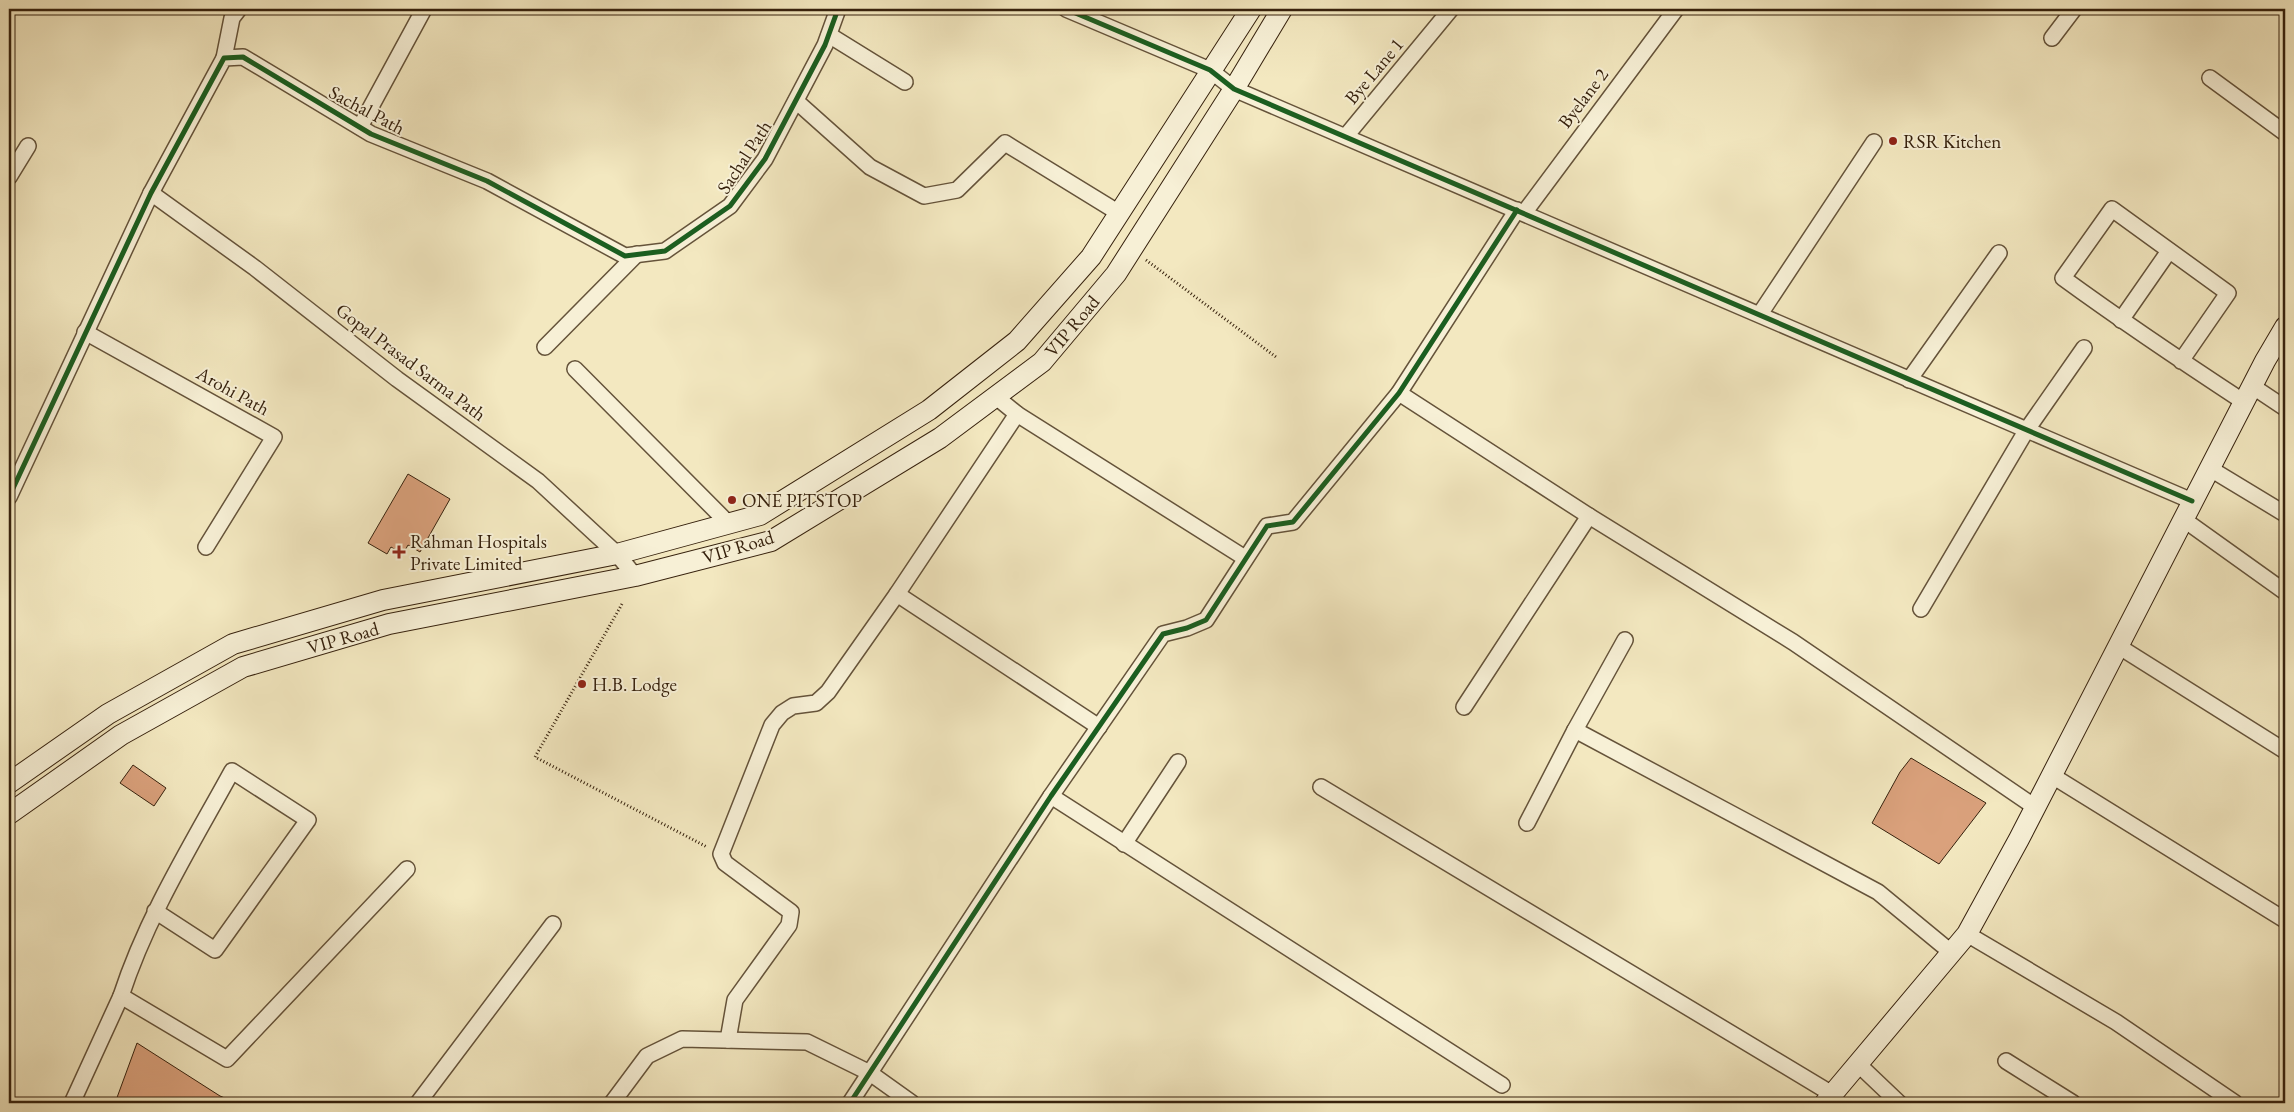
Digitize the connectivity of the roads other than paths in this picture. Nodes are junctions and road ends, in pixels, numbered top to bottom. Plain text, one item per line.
1 (239, 9) edge
2 (424, 9) edge
3 (838, 9) edge
4 (1066, 9) edge
5 (1251, 9) edge
6 (1282, 9) edge
7 (1451, 9) edge
8 (1676, 9) edge
9 (2074, 9) edge
10 (829, 35) junction
11 (2052, 38) dead end
12 (224, 58) junction
13 (1210, 70) junction
14 (2210, 78) dead end
15 (905, 82) dead end
16 (1234, 89) junction
17 (796, 101) junction
18 (360, 127) junction
19 (2285, 133) edge
20 (1346, 136) junction
21 (1874, 142) dead end
22 (28, 146) dead end
23 (9, 177) edge
24 (151, 193) junction
25 (1520, 212) junction
26 (1119, 214) junction
27 (2169, 251) junction
28 (1999, 253) dead end
29 (637, 254) junction
30 (1760, 314) junction
31 (2121, 320) junction
32 (2285, 327) edge
33 (85, 332) junction
34 (545, 347) dead end
35 (2084, 348) dead end
36 (2182, 361) junction
37 (575, 369) dead end
38 (1909, 380) junction
39 (1399, 393) junction
40 (2248, 394) junction
41 (996, 396) junction
42 (2285, 408) edge
43 (1017, 414) junction
44 (2026, 431) junction
45 (2209, 468) junction
46 (9, 497) edge
47 (2188, 510) junction
48 (2285, 514) edge
49 (1589, 516) junction
50 (729, 524) junction
51 (206, 547) dead end
52 (616, 554) junction
53 (1245, 558) junction
54 (635, 576) junction
55 (2285, 592) edge
56 (897, 594) junction
57 (1921, 609) dead end
58 (1625, 640) dead end
59 (2118, 646) junction
60 (1464, 707) dead end
61 (1098, 727) junction
62 (1575, 730) junction
63 (2285, 751) edge
64 (1178, 762) dead end
65 (2051, 775) junction
66 (9, 783) edge
67 (1321, 788) dead end
68 (1051, 796) junction
69 (2035, 807) junction
70 (9, 814) edge
71 (1527, 823) dead end
72 (1124, 844) junction
73 (407, 869) dead end
74 (155, 911) junction
75 (2285, 920) edge
76 (553, 924) dead end
77 (1967, 934) junction
78 (1952, 953) junction
79 (121, 996) junction
80 (728, 1040) junction
81 (2006, 1060) dead end
82 (1858, 1064) junction
83 (870, 1073) junction
84 (1502, 1085) dead end
85 (1828, 1099) edge
86 (72, 1103) edge
87 (418, 1103) edge
88 (612, 1103) edge
89 (850, 1103) edge
90 (912, 1103) edge
91 (1899, 1103) edge
92 (2073, 1103) edge
93 (2235, 1103) edge

1 - 12 street
2 - 18 street
3 - 10 street, Sachal Path
4 - 13 street
5 - 13 main road, VIP Road
6 - 16 main road, VIP Road
7 - 20 street, Bye Lane 1
8 - 25 street, Byelane 2
9 - 11 street
10 - 15 street
10 - 17 street, Sachal Path
12 - 18 street, Sachal Path
12 - 24 street
13 - 16 street
13 - 26 main road, VIP Road
14 - 19 street
16 - 20 street
16 - 41 main road, VIP Road
17 - 26 street
17 - 29 street, Sachal Path
18 - 29 street, Sachal Path
20 - 25 street
21 - 30 street
22 - 23 street
24 - 33 street
24 - 52 street, Gopal Prasad Sarma Path
25 - 30 street
25 - 39 street, Byelane 2
26 - 50 main road, VIP Road
27 - 31 street
27 - 31 street
27 - 36 street
28 - 38 street
29 - 34 street
30 - 38 street
31 - 36 street
32 - 40 main road
33 - 46 street
33 - 51 street, Arohi Path
35 - 44 street
36 - 40 street
37 - 50 street
38 - 44 street
39 - 49 street
39 - 53 street, Byelane 2
40 - 42 street
40 - 45 main road
41 - 43 street
41 - 54 main road, VIP Road
43 - 53 street
43 - 56 street
44 - 47 street
44 - 57 street
45 - 47 main road
45 - 48 street
47 - 55 street
47 - 59 main road
49 - 60 street
49 - 69 street
50 - 52 main road, VIP Road
52 - 54 street, Gopal Prasad Sarma Path
52 - 66 main road, VIP Road
53 - 61 street, Byelane 2
54 - 70 main road, VIP Road
56 - 61 street
56 - 80 street
58 - 62 street
59 - 63 street
59 - 65 main road
61 - 68 street, Byelane 2
62 - 71 street
62 - 78 street
64 - 72 street
65 - 69 main road
65 - 75 street
67 - 85 street
68 - 72 street
68 - 83 street, Byelane 2
69 - 77 main road
72 - 84 street
73 - 79 street
74 - 74 street
74 - 79 street
76 - 87 street
77 - 78 main road
77 - 93 street
78 - 82 main road
79 - 86 street
80 - 83 street
80 - 88 street
81 - 92 street
82 - 85 main road
82 - 91 street
83 - 89 street, Byelane 2
83 - 90 street

